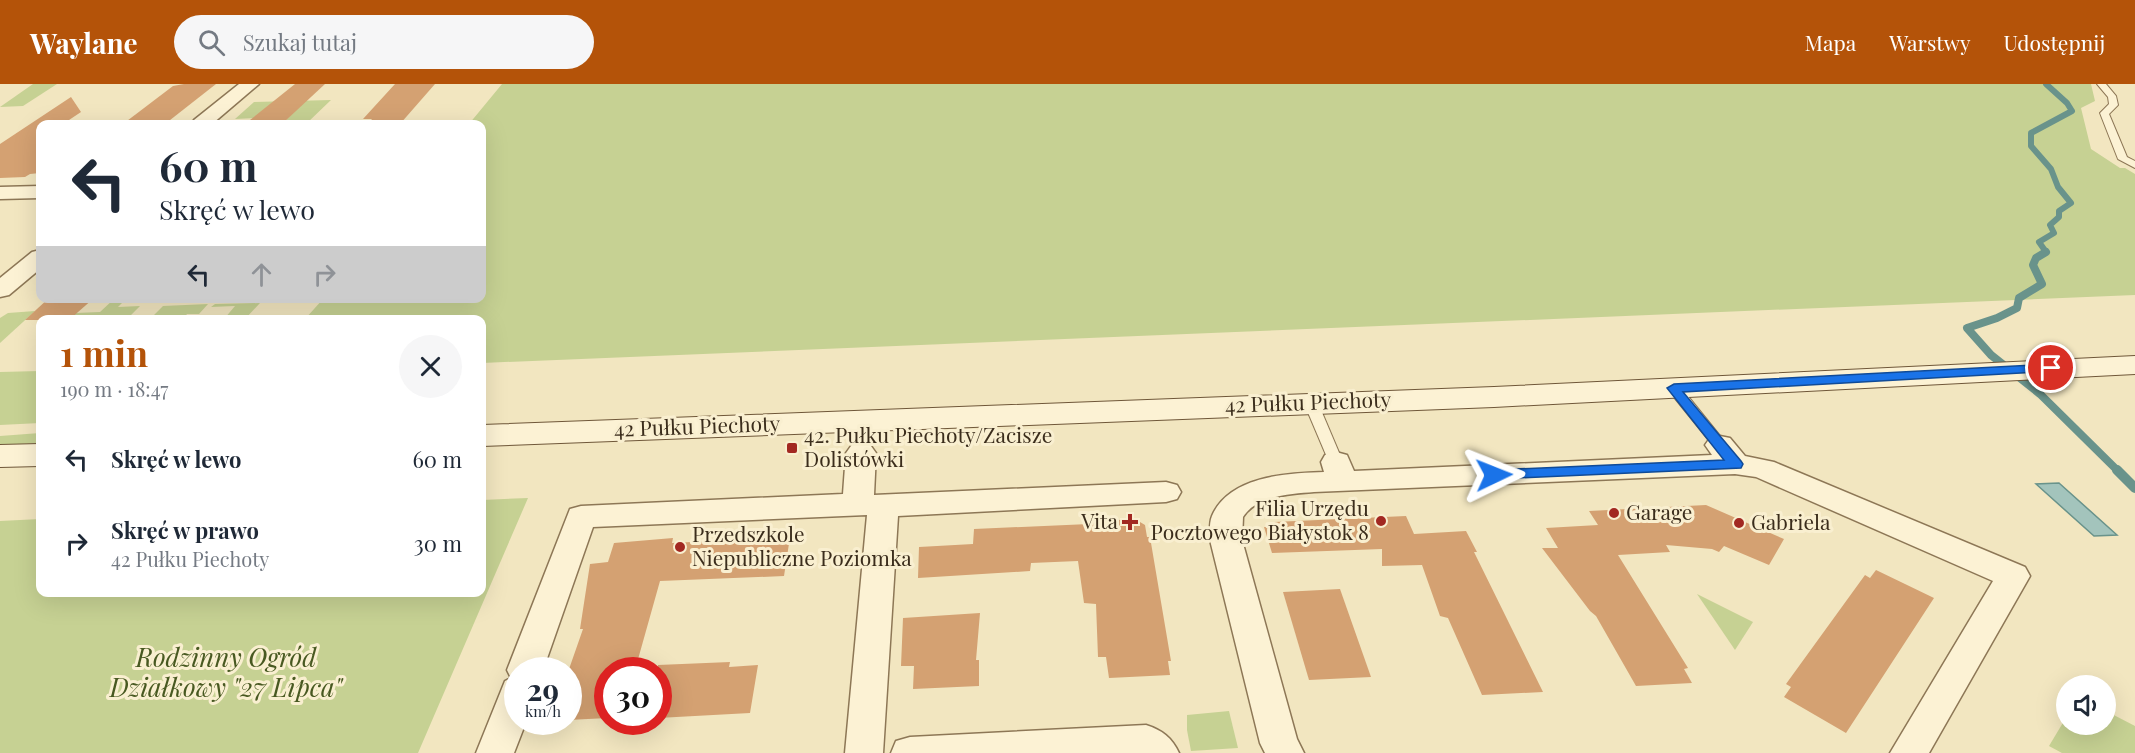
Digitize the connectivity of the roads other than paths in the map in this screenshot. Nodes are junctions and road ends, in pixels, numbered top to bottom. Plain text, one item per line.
1 (250, 84) edge
2 (2101, 84) edge
3 (206, 120) edge
4 (2135, 165) edge
5 (36, 192) edge
6 (0, 193) edge
7 (36, 259) edge
8 (0, 290) edge
9 (2135, 365) edge
10 (1674, 388) junction
11 (1311, 403) junction
12 (486, 436) edge
13 (863, 437) junction
14 (36, 455) edge
15 (1728, 455) junction
16 (0, 456) edge
17 (1340, 471) junction
18 (1166, 492) dead end
19 (870, 505) junction
20 (530, 657) edge
21 (504, 729) edge
22 (495, 753) edge
23 (864, 753) edge
24 (910, 753) edge
25 (1160, 753) edge
26 (1285, 753) edge
27 (1909, 753) edge

1 - 3 street
2 - 4 lane
5 - 6 street
7 - 8 street
9 - 10 street, 42 Pułku Piechoty
10 - 11 street, 42 Pułku Piechoty
10 - 15 lane
11 - 13 street, 42 Pułku Piechoty
11 - 17 lane
12 - 13 street, 42 Pułku Piechoty
13 - 19 street
14 - 16 street
15 - 17 street
15 - 27 street
17 - 26 street
18 - 19 street
19 - 20 street
19 - 23 street
21 - 22 street
24 - 25 street

